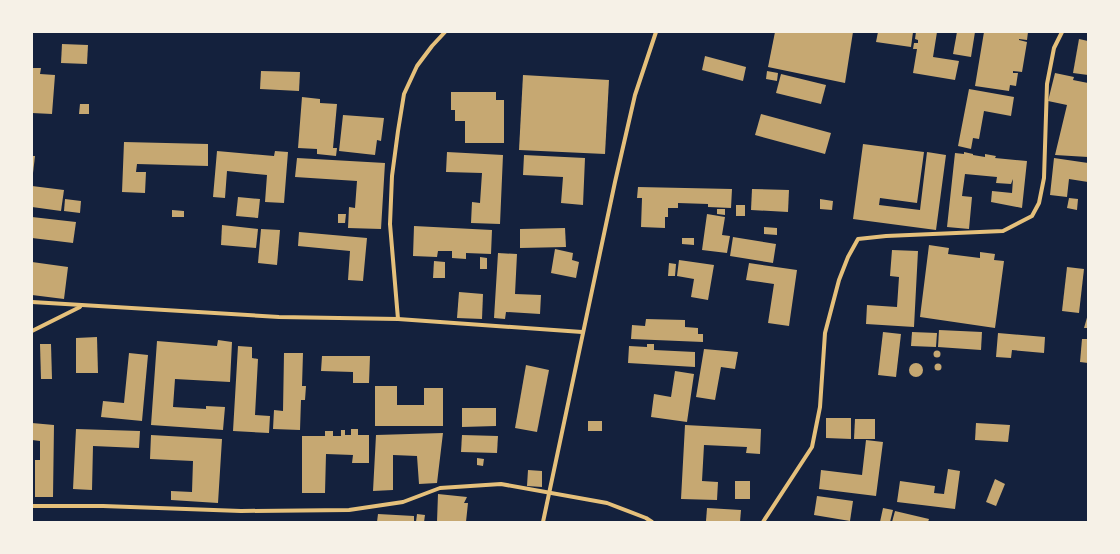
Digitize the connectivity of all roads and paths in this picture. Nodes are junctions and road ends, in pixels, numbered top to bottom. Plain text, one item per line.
1 (446, 32) edge
2 (656, 32) edge
3 (1062, 32) edge
4 (32, 302) edge
5 (81, 306) junction
6 (398, 320) junction
7 (32, 331) edge
8 (582, 332) junction
9 (548, 493) junction
10 (32, 506) edge
11 (543, 522) edge
12 (652, 522) edge
13 (763, 522) edge

1 - 6 street
2 - 8 street
3 - 13 street
4 - 5 street
5 - 6 street
5 - 7 street
6 - 8 street
8 - 9 street
9 - 10 street
9 - 11 street
9 - 12 street

